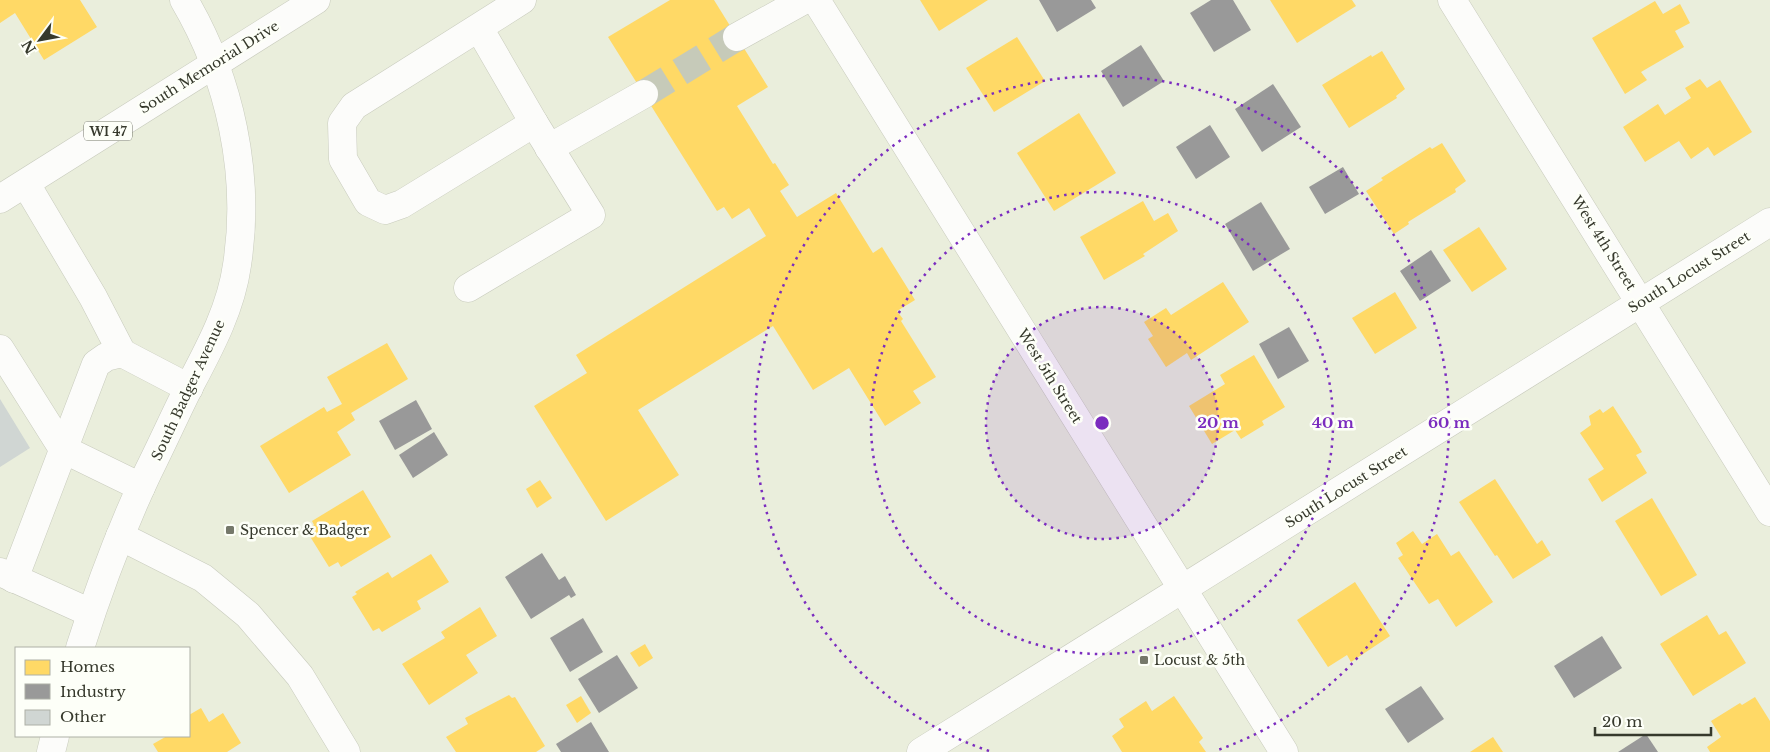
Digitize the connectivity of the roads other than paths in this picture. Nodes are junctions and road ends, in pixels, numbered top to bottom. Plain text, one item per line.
1 (184, 0) edge
2 (316, 0) edge
3 (522, 0) edge
4 (804, 0) edge
5 (816, 0) edge
6 (1452, 0) edge
7 (479, 28) junction
8 (737, 37) tunnel mouth
9 (215, 63) junction
10 (644, 94) tunnel mouth
11 (534, 122) junction
12 (549, 148) junction
13 (26, 184) junction
14 (0, 199) edge
15 (1770, 222) edge
16 (468, 288) dead end
17 (1641, 302) junction
18 (0, 349) edge
19 (122, 353) junction
20 (189, 388) junction
21 (63, 449) junction
22 (141, 488) junction
23 (1770, 512) edge
24 (120, 536) junction
25 (7, 576) edge
26 (1183, 590) junction
27 (91, 614) junction
28 (80, 647) edge
29 (55, 737) edge
30 (51, 752) edge
31 (346, 752) edge
32 (921, 752) edge
33 (1284, 752) edge

1 - 9 street, South Badger Avenue
2 - 9 street, South Memorial Drive / WI 47
3 - 7 street
4 - 8 street
5 - 26 street, West 5th Street
6 - 17 street, West 4th Street
7 - 11 street
7 - 11 street
9 - 13 street, South Memorial Drive / WI 47
9 - 20 street, South Badger Avenue
10 - 12 street
11 - 12 street
12 - 16 street
13 - 14 street, South Memorial Drive / WI 47
13 - 19 street
15 - 17 street, South Locust Street
17 - 23 street, West 4th Street
17 - 26 street, South Locust Street
18 - 21 street
19 - 20 street
19 - 21 street
20 - 22 street, South Badger Avenue
21 - 22 street
21 - 25 street
22 - 24 street, South Badger Avenue
24 - 27 street, South Badger Avenue
24 - 31 street
25 - 27 street
26 - 32 street, South Locust Street
26 - 33 street, West 5th Street
27 - 28 street, South Badger Avenue
29 - 30 street

